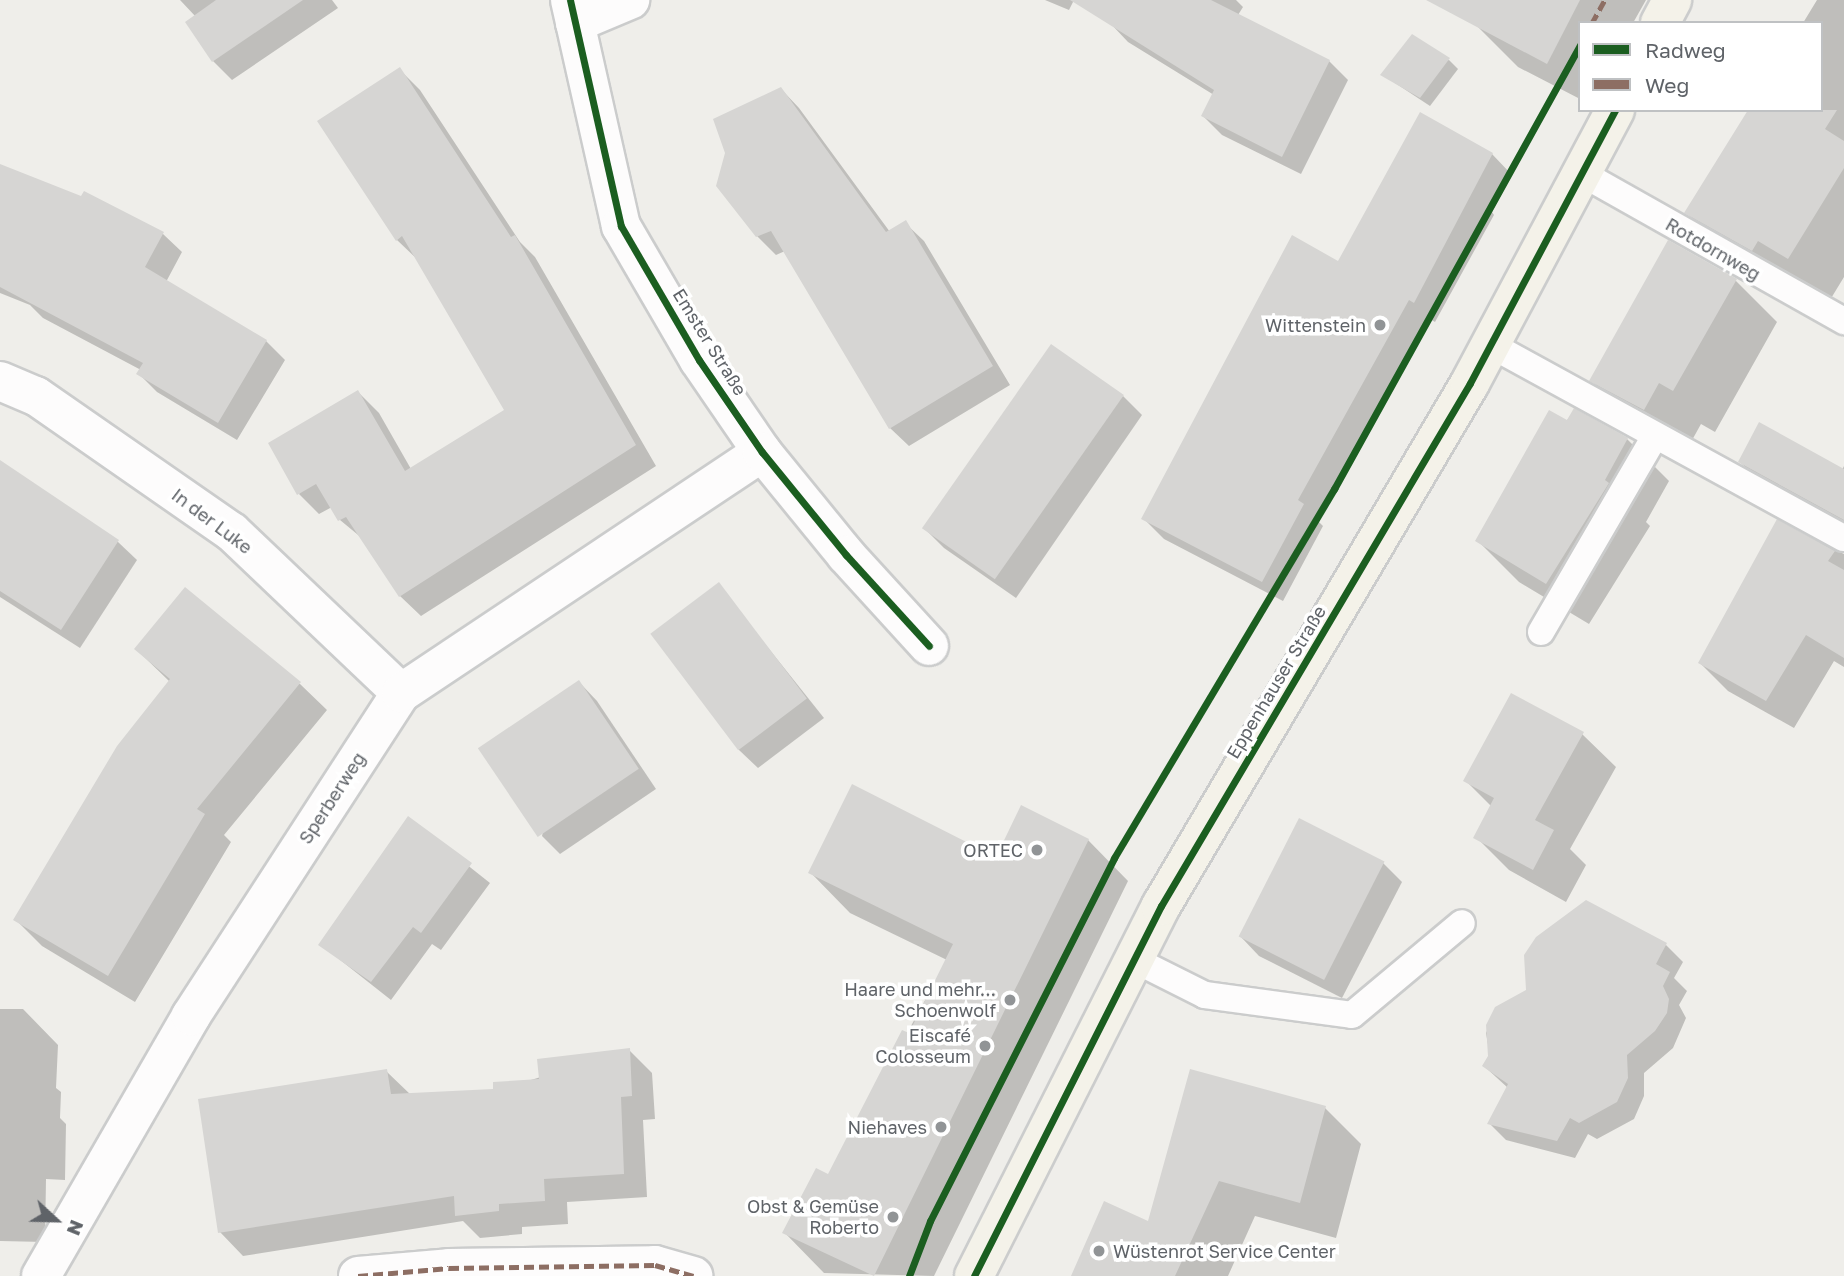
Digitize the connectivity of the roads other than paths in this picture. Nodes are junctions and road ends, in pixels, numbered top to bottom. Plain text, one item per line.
1 (630, 0) edge
2 (1672, 0) edge
3 (573, 12) edge
4 (1661, 21) edge
5 (1614, 112) edge
6 (1583, 174) junction
7 (1844, 321) edge
8 (1491, 345) junction
9 (0, 381) edge
10 (1655, 436) junction
11 (762, 452) junction
12 (1844, 538) edge
13 (1541, 632) dead end
14 (929, 646) dead end
15 (401, 693) junction
16 (1462, 923) dead end
17 (1133, 959) junction
18 (41, 1276) edge
19 (359, 1276) edge
20 (693, 1276) edge
21 (974, 1276) edge

1 - 3 street
2 - 4 main road
3 - 11 street, Emster Straße
5 - 6 main road, Eppenhauser Straße
6 - 7 lane, Rotdornweg
6 - 8 main road, Eppenhauser Straße
8 - 10 lane
8 - 17 main road, Eppenhauser Straße
9 - 15 street, In der Luke
10 - 12 lane
10 - 13 lane
11 - 14 street, Emster Straße
11 - 15 street, Sperberweg
15 - 18 street, Sperberweg
16 - 17 lane
17 - 21 main road, Eppenhauser Straße
19 - 20 street

